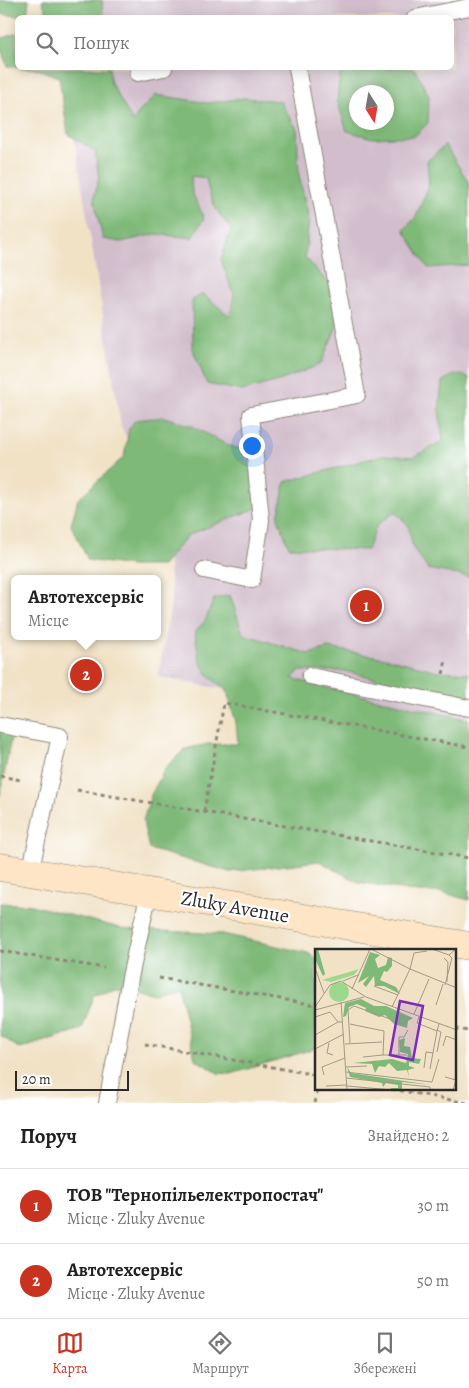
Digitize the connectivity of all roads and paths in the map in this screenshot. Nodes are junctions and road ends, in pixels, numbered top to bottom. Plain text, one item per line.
1 (469, 7) edge
2 (430, 15) edge
3 (154, 70) edge
4 (297, 70) edge
5 (138, 73) dead end
6 (204, 570) dead end
7 (310, 676) dead end
8 (469, 708) edge
9 (0, 725) edge
10 (469, 747) edge
11 (0, 776) edge
12 (49, 786) junction
13 (204, 811) junction
14 (469, 858) edge
15 (0, 867) edge
16 (30, 872) junction
17 (149, 892) junction
18 (469, 946) edge
19 (456, 1029) edge
20 (469, 1031) edge
21 (119, 1039) junction
22 (315, 1076) edge
23 (318, 1090) edge
24 (397, 1090) edge
25 (107, 1103) edge
26 (315, 1103) edge
27 (467, 1103) edge

1 - 2 lane
3 - 5 lane
4 - 6 lane
7 - 8 lane
9 - 12 lane
10 - 13 path
11 - 12 path
12 - 13 path
12 - 16 lane
13 - 14 path
15 - 16 main road, Zluky Avenue
16 - 17 main road, Zluky Avenue
17 - 18 main road, Zluky Avenue
17 - 21 lane
19 - 20 path
21 - 22 path
21 - 25 lane
23 - 26 path
24 - 27 path

